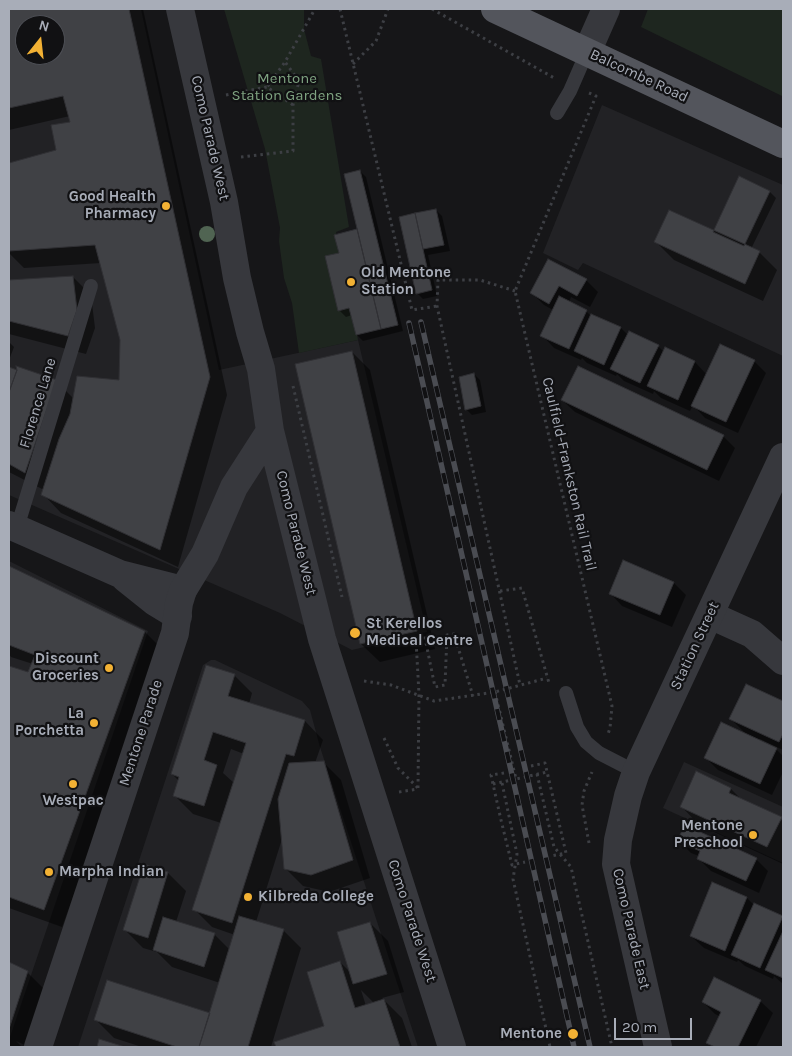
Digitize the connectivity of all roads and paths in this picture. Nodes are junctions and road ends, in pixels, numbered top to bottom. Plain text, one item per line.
1 (180, 9) edge
2 (315, 9) edge
3 (340, 9) edge
4 (388, 9) edge
5 (432, 9) edge
6 (495, 9) edge
7 (606, 9) edge
8 (587, 52) junction
9 (285, 62) junction
10 (353, 64) junction
11 (572, 86) junction
12 (267, 87) junction
13 (230, 94) dead end
14 (293, 105) junction
15 (557, 113) dead end
16 (783, 144) edge
17 (215, 161) junction
18 (91, 286) dead end
19 (515, 291) junction
20 (437, 306) junction
21 (291, 378) dead end
22 (270, 431) junction
23 (783, 457) edge
24 (12, 528) edge
25 (120, 574) junction
26 (183, 590) junction
27 (500, 591) junction
28 (343, 602) dead end
29 (710, 614) junction
30 (178, 616) junction
31 (783, 661) edge
32 (361, 674) dead end
33 (547, 678) junction
34 (363, 681) junction
35 (520, 685) junction
36 (549, 686) dead end
37 (366, 690) dead end
38 (495, 692) junction
39 (566, 693) dead end
40 (419, 694) junction
41 (473, 696) junction
42 (383, 737) dead end
43 (599, 753) junction
44 (530, 766) dead end
45 (547, 772) junction
46 (636, 772) junction
47 (504, 773) dead end
48 (537, 774) junction
49 (516, 780) junction
50 (502, 782) junction
51 (493, 784) junction
52 (418, 788) junction
53 (394, 794) dead end
54 (618, 840) joint
55 (591, 851) dead end
56 (551, 856) dead end
57 (525, 862) dead end
58 (38, 1047) edge
59 (452, 1047) edge
60 (550, 1047) edge
61 (612, 1047) edge
62 (658, 1047) edge

1 - 17 street, Como Parade West
2 - 9 path
3 - 10 path
4 - 10 path
5 - 11 path
6 - 8 main road, Balcombe Road
7 - 8 street
8 - 11 lane
8 - 16 main road, Balcombe Road
9 - 12 path
9 - 14 path
10 - 20 path
11 - 15 lane
11 - 19 path
12 - 13 path
12 - 14 path
14 - 17 path
17 - 22 street, Como Parade West
18 - 24 lane, Florence Lane
19 - 20 path
19 - 43 path, Caulfield-Frankston Rail Trail
20 - 27 path
21 - 28 path
22 - 26 street, Mentone Parade
22 - 59 street, Como Parade West
23 - 29 street, Station Street
24 - 25 street
25 - 26 street
25 - 30 street
26 - 30 street, Mentone Parade
27 - 33 path
27 - 35 path
29 - 31 street
29 - 46 street, Station Street
30 - 58 street, Mentone Parade
32 - 34 path
33 - 35 path
33 - 36 path
34 - 37 path
34 - 40 path
35 - 38 path
38 - 41 path
38 - 49 path
39 - 43 lane
40 - 41 path
40 - 41 path
40 - 52 path
42 - 52 path
43 - 46 lane
43 - 55 path, Caulfield-Frankston Rail Trail
44 - 45 path
45 - 48 path
45 - 56 path
46 - 54 street, Station Street
47 - 51 path
48 - 49 path
48 - 61 path
49 - 50 path
50 - 51 path
50 - 60 path
51 - 57 path
52 - 53 path
54 - 62 street, Como Parade East

